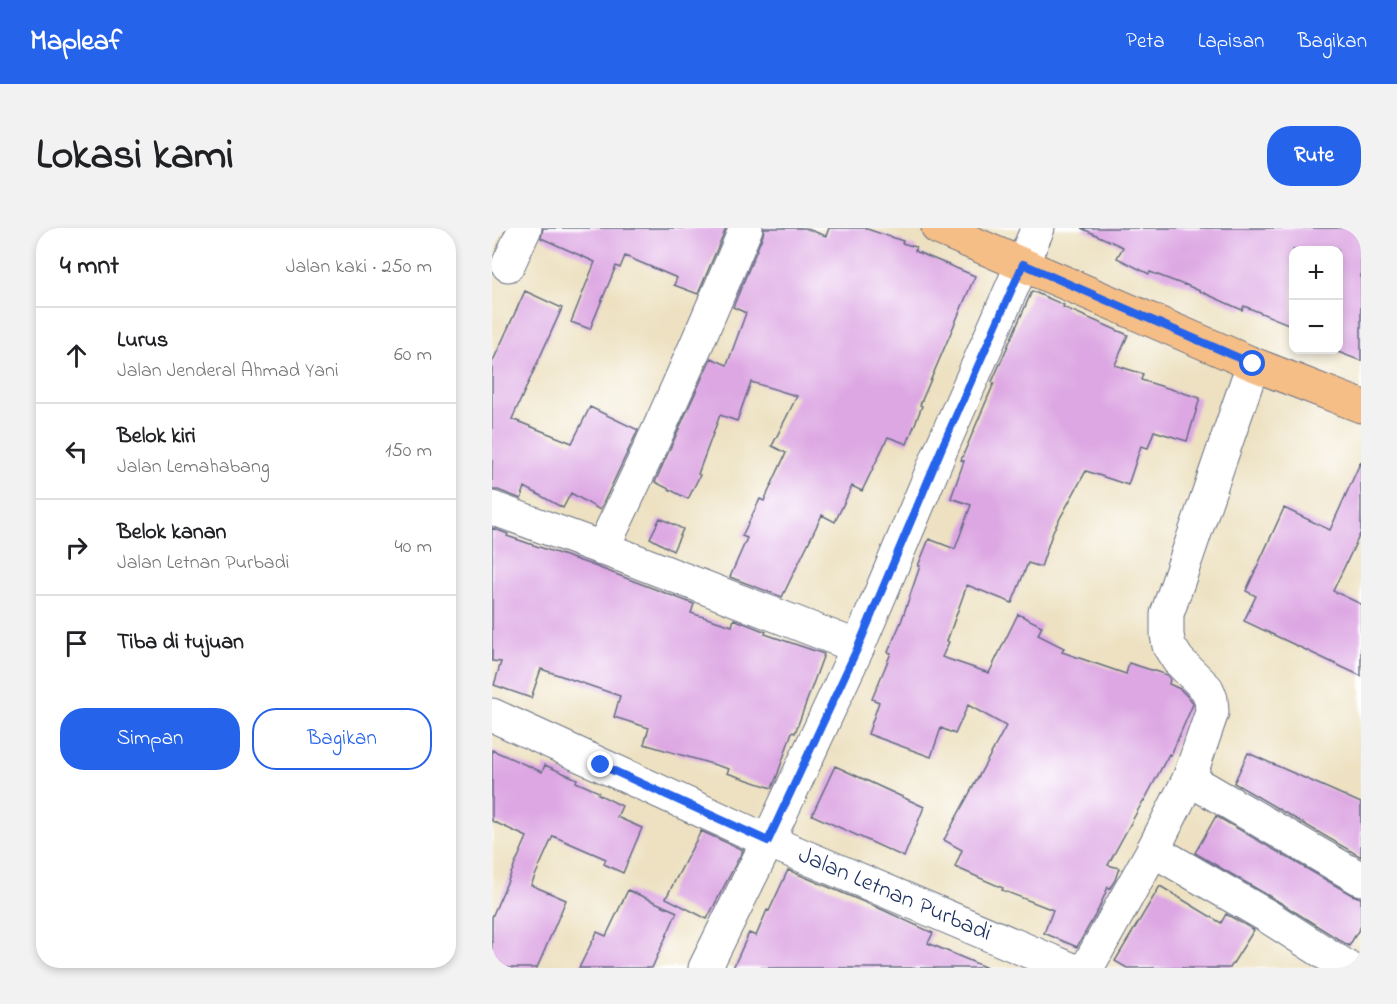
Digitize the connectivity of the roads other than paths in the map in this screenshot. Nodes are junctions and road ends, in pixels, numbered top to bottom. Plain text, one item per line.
1 (525, 228) edge
2 (746, 228) edge
3 (938, 228) edge
4 (1038, 228) edge
5 (1023, 264) junction
6 (508, 265) dead end
7 (1253, 364) junction
8 (1361, 406) edge
9 (492, 508) edge
10 (602, 549) junction
11 (858, 647) junction
12 (492, 716) edge
13 (1189, 779) junction
14 (768, 841) junction
15 (1153, 850) junction
16 (1361, 879) edge
17 (705, 968) edge
18 (1068, 968) edge
19 (1087, 968) edge
20 (1348, 968) edge

1 - 6 street
2 - 10 street
3 - 5 main road
4 - 5 street
5 - 7 main road
5 - 11 street
7 - 8 main road
7 - 13 street
9 - 10 street
10 - 11 street
11 - 14 street
12 - 14 street, Jalan Letnan Purbadi
13 - 15 street
13 - 16 street
14 - 17 street
14 - 18 street, Jalan Letnan Purbadi
15 - 19 street
15 - 20 street

